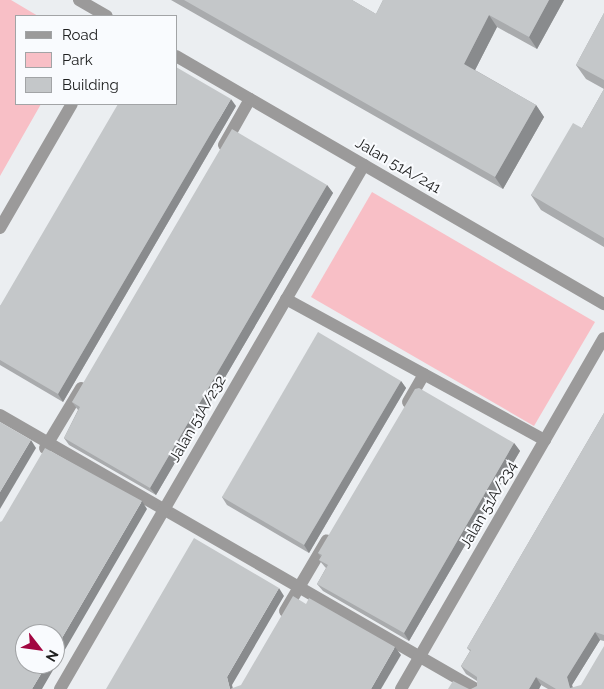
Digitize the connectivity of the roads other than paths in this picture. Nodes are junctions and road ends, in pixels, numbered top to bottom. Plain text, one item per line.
1 (79, 0) edge
2 (105, 15) edge
3 (178, 57) edge
4 (250, 99) junction
5 (71, 105) edge
6 (216, 158) edge
7 (364, 165) junction
8 (0, 228) edge
9 (286, 299) junction
10 (604, 304) edge
11 (604, 338) edge
12 (89, 373) edge
13 (424, 374) junction
14 (0, 415) edge
15 (399, 417) edge
16 (545, 440) junction
17 (48, 443) junction
18 (38, 459) edge
19 (164, 509) junction
20 (334, 528) edge
21 (299, 587) junction
22 (279, 621) edge
23 (420, 656) junction
24 (60, 689) edge
25 (401, 689) edge
26 (476, 689) edge

1 - 2 street
3 - 4 street, Jalan 51A/241
4 - 6 street
4 - 7 street, Jalan 51A/241
5 - 8 street
7 - 9 street, Jalan 51A/232
7 - 10 street, Jalan 51A/241
9 - 13 street
9 - 19 street, Jalan 51A/232
11 - 16 street, Jalan 51A/234
12 - 17 street
13 - 15 street
13 - 16 street
14 - 17 street
16 - 23 street, Jalan 51A/234
17 - 18 street
17 - 19 street
19 - 21 street
19 - 24 street, Jalan 51A/232
20 - 21 street
21 - 22 street
21 - 23 street
23 - 25 street, Jalan 51A/234
23 - 26 street

